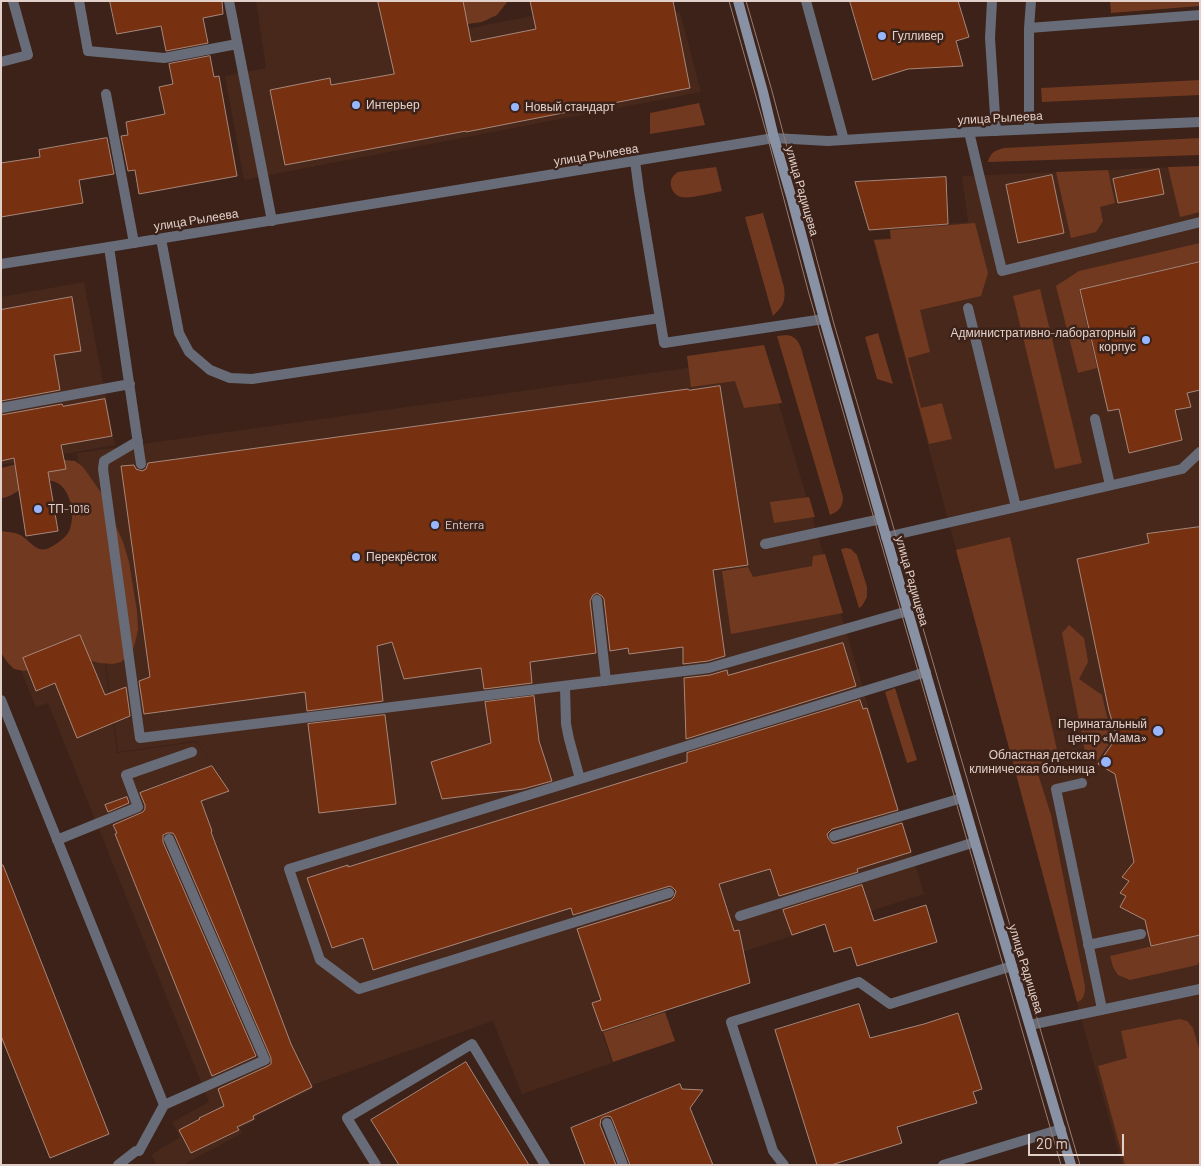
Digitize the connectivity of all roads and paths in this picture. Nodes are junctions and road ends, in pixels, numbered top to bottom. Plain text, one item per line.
1 (13, 1) edge
2 (79, 1) edge
3 (229, 1) edge
4 (738, 1) edge
5 (806, 1) edge
6 (992, 1) edge
7 (1031, 1) edge
8 (1200, 15) edge
9 (1029, 28) junction
10 (237, 44) junction
11 (1, 62) edge
12 (106, 94) dead end
13 (1200, 122) edge
14 (1029, 129) junction
15 (996, 131) junction
16 (969, 132) junction
17 (774, 138) junction
18 (844, 140) junction
19 (635, 161) junction
20 (272, 221) junction
21 (1200, 222) edge
22 (161, 239) junction
23 (134, 243) junction
24 (109, 247) junction
25 (1, 264) edge
26 (968, 308) dead end
27 (660, 318) junction
28 (824, 319) junction
29 (130, 384) junction
30 (1, 408) edge
31 (1095, 419) dead end
32 (138, 441) junction
33 (1200, 452) edge
34 (142, 464) dead end
35 (1110, 485) junction
36 (1016, 507) junction
37 (881, 520) junction
38 (886, 537) junction
39 (765, 544) dead end
40 (597, 600) dead end
41 (908, 611) junction
42 (926, 672) junction
43 (606, 681) junction
44 (565, 686) junction
45 (1, 700) edge
46 (192, 752) dead end
47 (580, 779) junction
48 (1082, 783) dead end
49 (962, 798) junction
50 (834, 836) dead end
51 (170, 839) dead end
52 (57, 840) junction
53 (975, 842) junction
54 (669, 893) dead end
55 (740, 916) dead end
56 (1141, 934) dead end
57 (1088, 945) junction
58 (1012, 966) junction
59 (1200, 989) edge
60 (1102, 1010) junction
61 (1030, 1026) junction
62 (164, 1105) junction
63 (607, 1123) dead end
64 (1061, 1129) junction
65 (118, 1165) edge
66 (376, 1165) edge
67 (545, 1165) edge
68 (623, 1165) edge
69 (784, 1165) edge
70 (943, 1165) edge
71 (1072, 1165) edge

1 - 11 street
2 - 10 street
3 - 10 street
4 - 17 street, улица Радищева
5 - 18 street
6 - 15 street
7 - 9 street
8 - 9 street
9 - 14 street
10 - 20 street
12 - 23 street
13 - 14 street, улица Рылеева
14 - 15 street, улица Рылеева
15 - 16 street, улица Рылеева
16 - 18 street, улица Рылеева
16 - 21 street
17 - 18 street, улица Рылеева
17 - 19 street, улица Рылеева
17 - 28 street, улица Радищева
19 - 20 street, улица Рылеева
19 - 27 street
20 - 22 street, улица Рылеева
22 - 23 street, улица Рылеева
22 - 27 street
23 - 24 street, улица Рылеева
24 - 25 street, улица Рылеева
24 - 29 street
26 - 36 street
27 - 28 street
28 - 37 street, улица Радищева
29 - 30 street
29 - 32 street
31 - 35 street
32 - 34 street
32 - 44 street
33 - 35 street
35 - 36 street
36 - 38 street
37 - 38 street, улица Радищева
37 - 39 street
38 - 41 street, улица Радищева
40 - 43 street
41 - 42 street, улица Радищева
41 - 43 street
42 - 47 street
42 - 49 street, улица Радищева
43 - 44 street
44 - 47 street
45 - 52 street
46 - 52 street
47 - 54 street
48 - 57 street
49 - 50 street
49 - 53 street, улица Радищева
51 - 62 street
52 - 62 street
53 - 55 street
53 - 58 street, улица Радищева
56 - 57 street
57 - 60 street
58 - 61 street, улица Радищева
58 - 69 street
59 - 60 street
60 - 61 street
61 - 64 street, улица Радищева
62 - 65 street
63 - 68 street
64 - 70 street
64 - 71 street, улица Радищева
66 - 67 street

